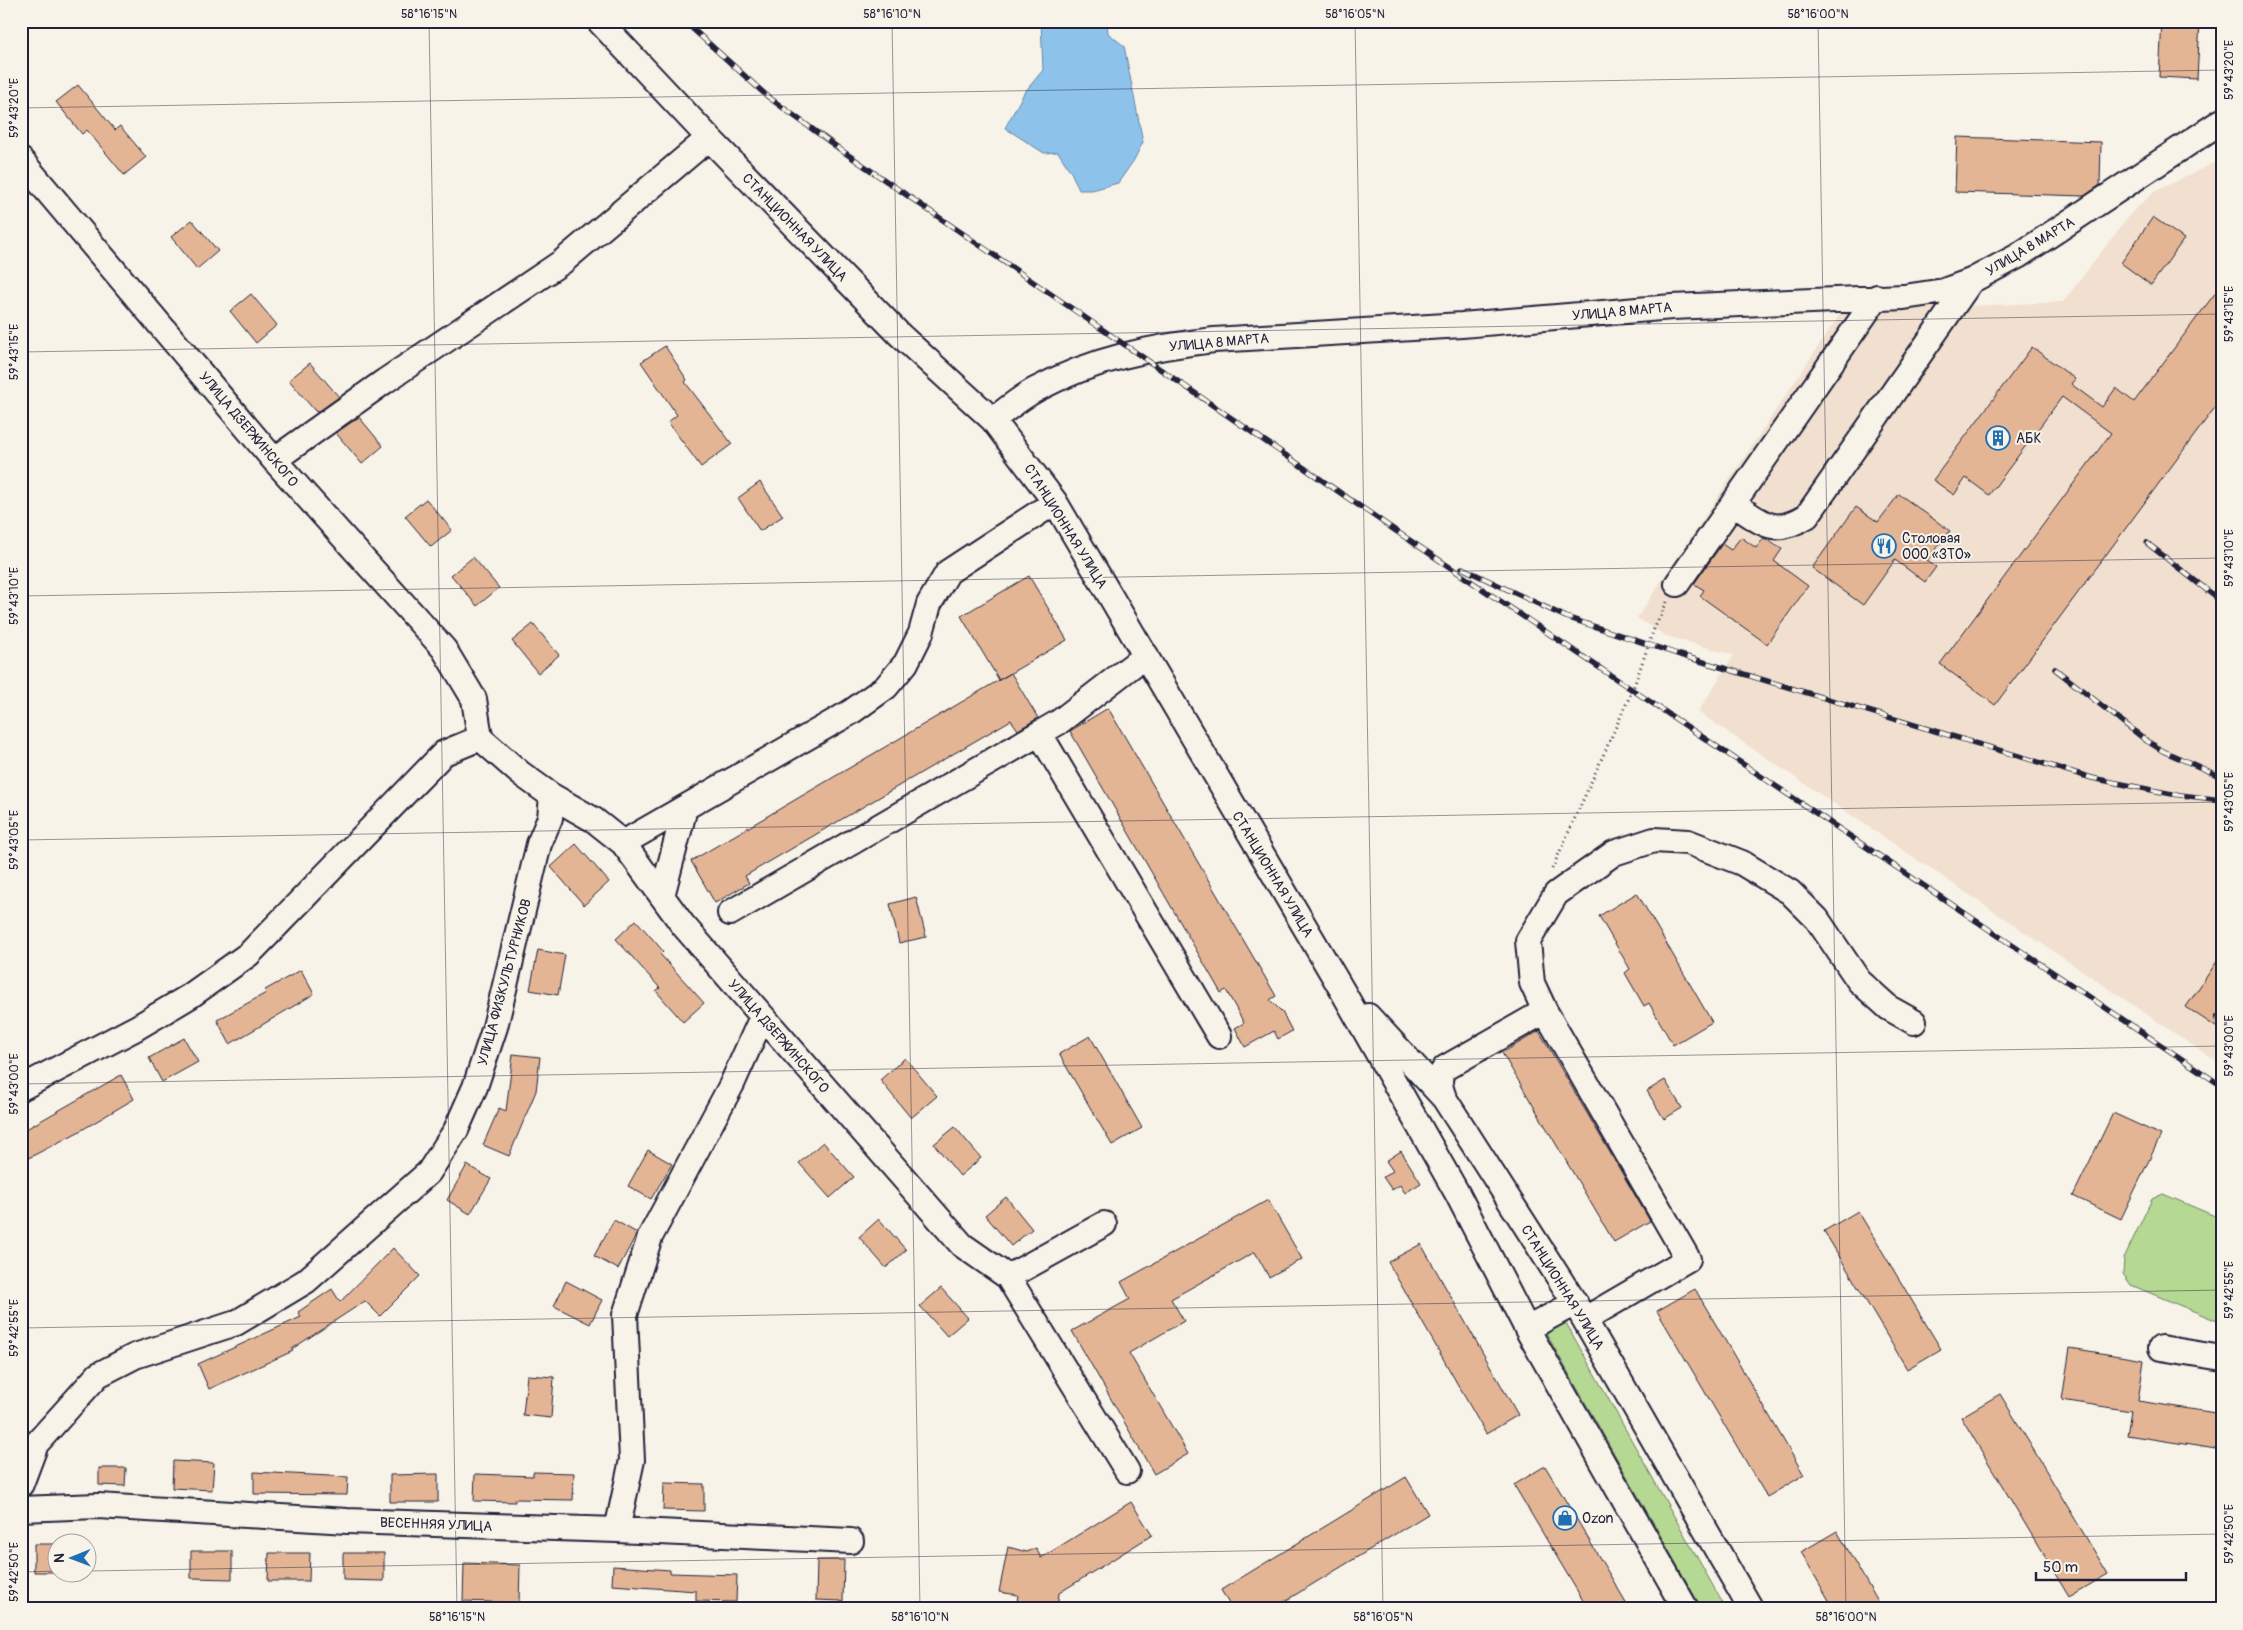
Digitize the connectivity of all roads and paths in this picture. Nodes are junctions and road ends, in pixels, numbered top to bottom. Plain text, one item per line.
1 (599, 21) edge
2 (2222, 121) edge
3 (708, 138) junction
4 (21, 160) edge
5 (1970, 281) junction
6 (1878, 297) junction
7 (992, 420) junction
8 (274, 460) junction
9 (1055, 502) junction
10 (1733, 504) junction
11 (1677, 584) joint
12 (1146, 655) junction
13 (1040, 734) junction
14 (480, 738) junction
15 (551, 807) junction
16 (685, 808) junction
17 (622, 843) junction
18 (1551, 871) dead end
19 (662, 896) junction
20 (730, 913) dead end
21 (1342, 990) junction
22 (1545, 1011) junction
23 (762, 1017) junction
24 (1914, 1022) dead end
25 (1219, 1036) dead end
26 (21, 1088) edge
27 (1444, 1098) junction
28 (1104, 1224) dead end
29 (1008, 1277) junction
30 (1580, 1311) junction
31 (1527, 1329) junction
32 (2161, 1348) dead end
33 (2222, 1358) edge
34 (1127, 1471) dead end
35 (21, 1484) edge
36 (21, 1509) edge
37 (616, 1530) junction
38 (851, 1541) dead end
39 (1686, 1609) edge
40 (1751, 1609) edge

1 - 3 street, СТАНЦИОННАЯ УЛИЦА
2 - 5 street, УЛИЦА 8 МАРТА
3 - 7 street, СТАНЦИОННАЯ УЛИЦА
3 - 8 street
4 - 8 street, УЛИЦА ДЗЕРЖИНСКОГО
5 - 6 street, УЛИЦА 8 МАРТА
5 - 10 street
6 - 7 street, УЛИЦА 8 МАРТА
6 - 10 street
7 - 9 street, СТАНЦИОННАЯ УЛИЦА
8 - 14 street, УЛИЦА ДЗЕРЖИНСКОГО
9 - 12 street, СТАНЦИОННАЯ УЛИЦА
9 - 16 street
10 - 11 street
11 - 18 path
12 - 13 street
12 - 21 street, СТАНЦИОННАЯ УЛИЦА
13 - 20 street
13 - 25 street
14 - 15 street
14 - 26 street
15 - 17 street, УЛИЦА ДЗЕРЖИНСКОГО
15 - 35 street, УЛИЦА ФИЗКУЛЬТУРНИКОВ
16 - 17 street
16 - 19 street
17 - 19 street, УЛИЦА ДЗЕРЖИНСКОГО
19 - 23 street, УЛИЦА ДЗЕРЖИНСКОГО
21 - 27 street, СТАНЦИОННАЯ УЛИЦА
21 - 31 street, СТАНЦИОННАЯ УЛИЦА
22 - 24 street
22 - 27 street
22 - 30 street
23 - 29 street, УЛИЦА ДЗЕРЖИНСКОГО
23 - 37 street
27 - 30 street, СТАНЦИОННАЯ УЛИЦА
28 - 29 street
29 - 34 street
30 - 31 street
30 - 40 street, СТАНЦИОННАЯ УЛИЦА
31 - 39 street, СТАНЦИОННАЯ УЛИЦА
32 - 33 street
36 - 37 street, ВЕСЕННЯЯ УЛИЦА
37 - 38 street, ВЕСЕННЯЯ УЛИЦА

